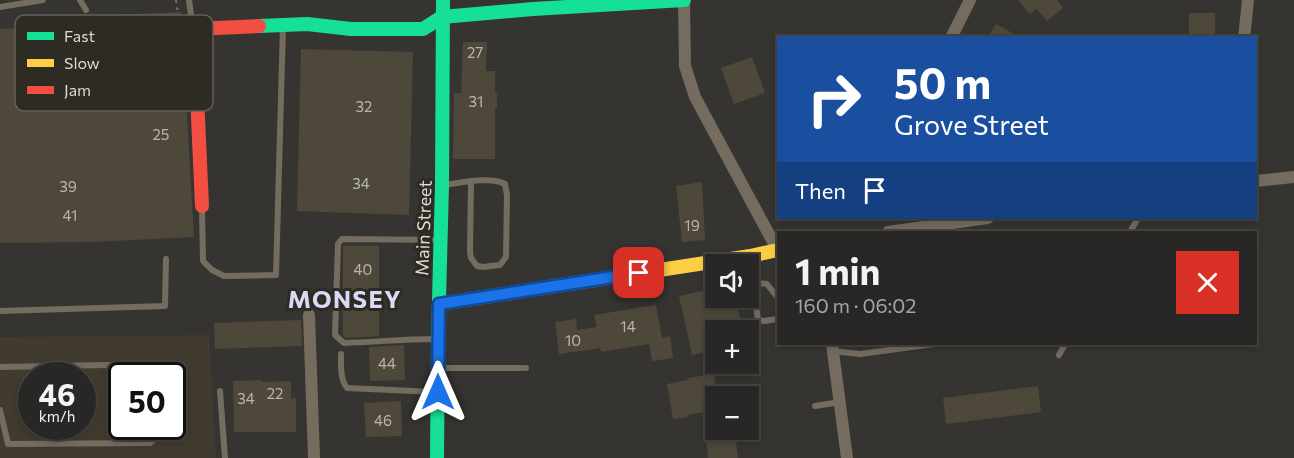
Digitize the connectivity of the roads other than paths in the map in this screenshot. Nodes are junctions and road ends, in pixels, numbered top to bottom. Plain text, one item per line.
1 (43, 0) edge
2 (81, 0) edge
3 (189, 0) edge
4 (443, 0) edge
5 (684, 0) edge
6 (970, 0) edge
7 (1248, 0) edge
8 (533, 4) edge
9 (0, 7) edge
10 (86, 10) dead end
11 (192, 15) edge
12 (442, 17) junction
13 (283, 25) junction
14 (213, 28) edge
15 (952, 36) edge
16 (1244, 36) edge
17 (198, 111) edge
18 (1294, 177) edge
19 (471, 181) junction
20 (1257, 181) edge
21 (442, 185) junction
22 (202, 206) joint
23 (985, 219) edge
24 (926, 222) edge
25 (958, 227) edge
26 (892, 231) edge
27 (440, 240) junction
28 (777, 249) edge
29 (777, 251) edge
30 (759, 254) edge
31 (166, 260) dead end
32 (705, 263) edge
33 (759, 283) edge
34 (777, 297) edge
35 (439, 304) junction
36 (756, 308) edge
37 (0, 311) edge
38 (309, 315) dead end
39 (777, 319) edge
40 (438, 339) junction
41 (927, 345) edge
42 (1064, 345) edge
43 (832, 346) edge
44 (341, 354) dead end
45 (1059, 355) dead end
46 (108, 365) edge
47 (0, 367) edge
48 (526, 368) dead end
49 (438, 369) junction
50 (220, 391) dead end
51 (438, 392) junction
52 (840, 402) junction
53 (815, 406) dead end
54 (0, 410) edge
55 (153, 440) edge
56 (225, 458) edge
57 (314, 458) edge
58 (437, 458) edge
59 (847, 458) edge

1 - 9 lane
2 - 10 lane
3 - 11 lane
4 - 12 street, Main Street
5 - 8 street
5 - 28 street
6 - 15 street
7 - 16 street
8 - 12 street
12 - 13 street
12 - 21 street, Main Street
13 - 14 street
13 - 22 lane
17 - 22 street
18 - 20 street
19 - 19 lane
19 - 21 lane
21 - 27 street, Main Street
23 - 25 street
24 - 25 street
24 - 26 street
27 - 35 street, Main Street
27 - 40 lane
29 - 30 street
31 - 37 lane
32 - 35 street
33 - 34 lane
35 - 40 street, Main Street
36 - 39 lane
38 - 57 street
40 - 49 street, Main Street
41 - 43 lane
42 - 45 lane
43 - 52 street
44 - 51 lane
46 - 47 lane
48 - 49 lane
49 - 51 street, Main Street
50 - 56 lane
51 - 58 street, Main Street
52 - 53 lane
52 - 59 street
54 - 55 lane

